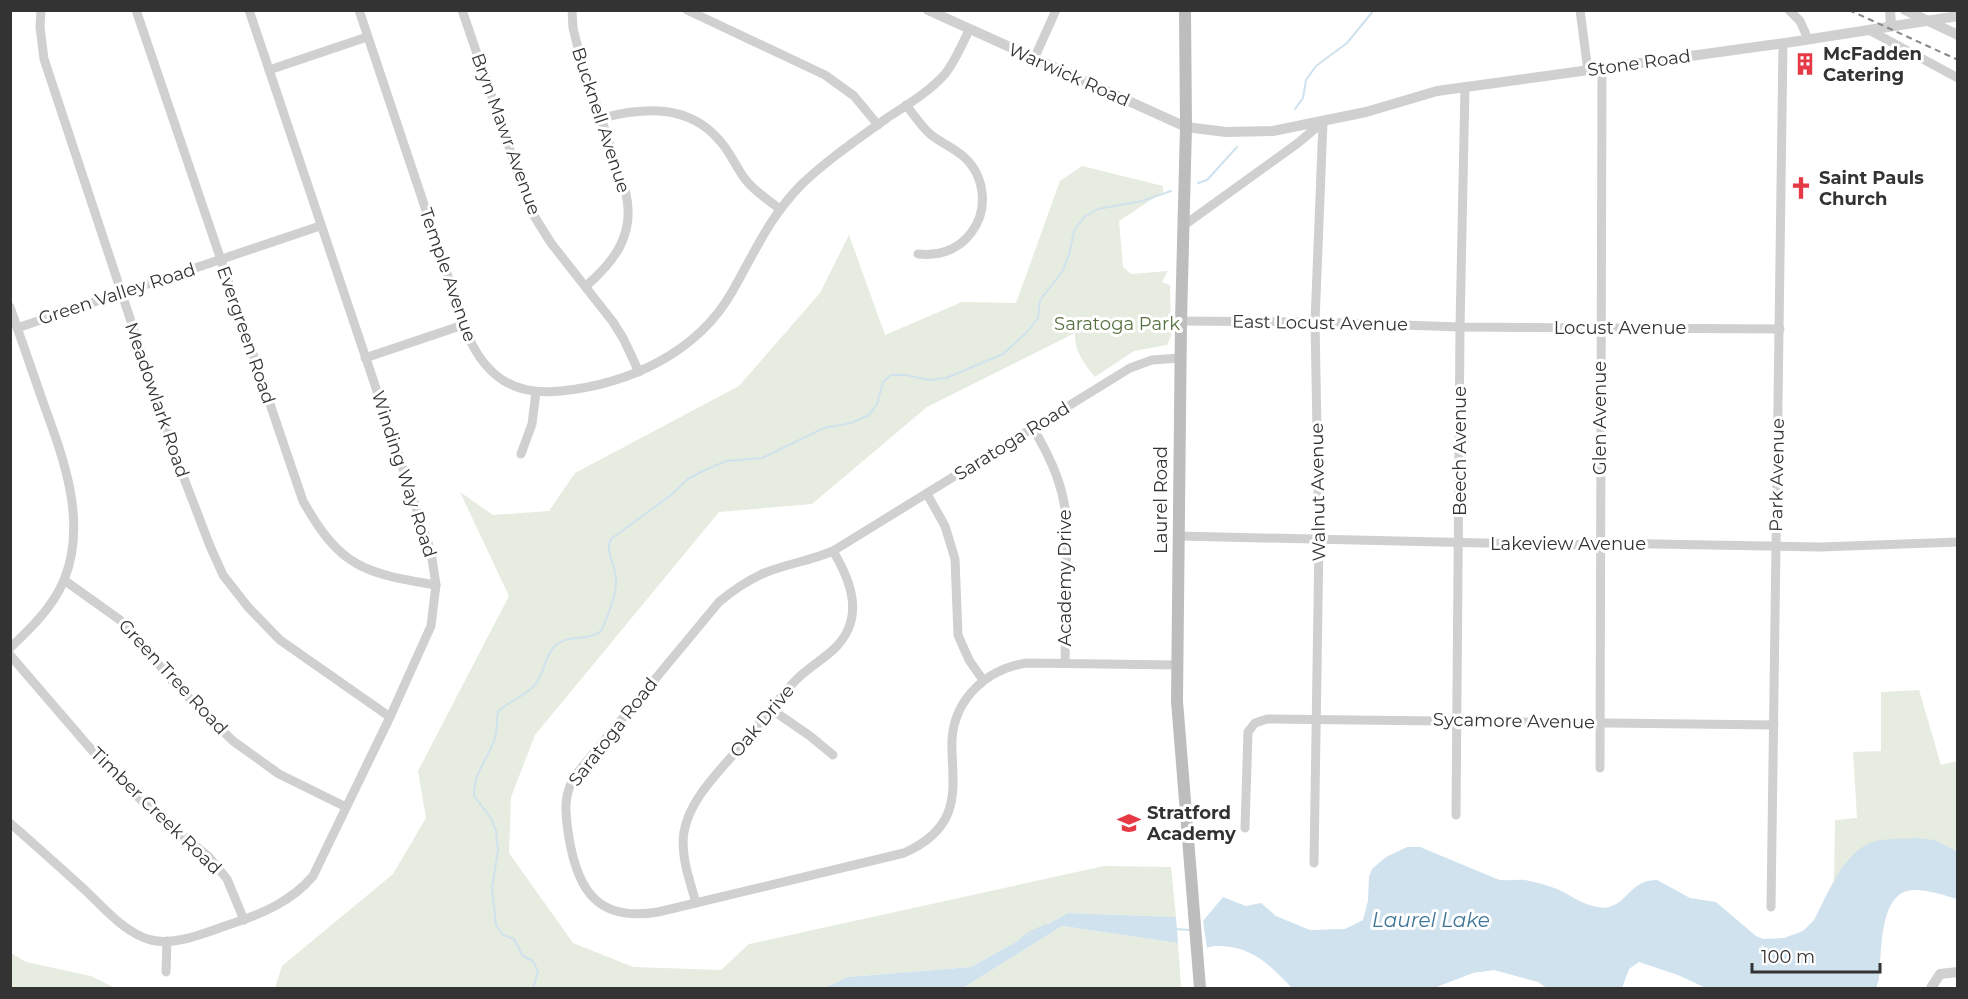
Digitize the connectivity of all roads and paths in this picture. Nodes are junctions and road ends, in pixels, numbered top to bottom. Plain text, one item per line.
1 (41, 10) edge
2 (136, 10) edge
3 (249, 10) edge
4 (359, 10) edge
5 (462, 10) edge
6 (573, 10) edge
7 (687, 10) edge
8 (928, 10) edge
9 (1056, 10) edge
10 (1185, 10) edge
11 (1580, 10) edge
12 (1789, 10) edge
13 (1890, 10) edge
14 (1905, 10) edge
15 (1951, 15) edge
16 (1927, 20) junction
17 (1892, 26) junction
18 (969, 30) junction
19 (1869, 30) junction
20 (1958, 35) edge
21 (368, 37) junction
22 (1808, 39) junction
23 (1783, 43) junction
24 (1034, 59) junction
25 (1602, 69) junction
26 (269, 70) junction
27 (1588, 71) junction
28 (1958, 78) edge
29 (1466, 87) junction
30 (906, 105) junction
31 (602, 118) junction
32 (1323, 122) junction
33 (878, 125) junction
34 (1186, 127) junction
35 (1212, 131) joint
36 (780, 209) junction
37 (980, 218) junction
38 (990, 222) dead end
39 (320, 226) junction
40 (1183, 226) junction
41 (918, 254) dead end
42 (220, 260) junction
43 (586, 286) junction
44 (121, 293) junction
45 (10, 307) edge
46 (1181, 321) junction
47 (1316, 322) junction
48 (464, 325) junction
49 (1460, 327) junction
50 (17, 328) junction
51 (1600, 328) junction
52 (1780, 329) junction
53 (365, 358) junction
54 (1180, 358) junction
55 (639, 372) junction
56 (536, 392) junction
57 (1033, 428) junction
58 (521, 454) dead end
59 (927, 494) junction
60 (1179, 536) junction
61 (1319, 540) junction
62 (1460, 543) junction
63 (1600, 543) junction
64 (1958, 543) edge
65 (1776, 546) junction
66 (833, 551) junction
67 (64, 580) junction
68 (436, 585) junction
69 (10, 648) edge
70 (10, 655) edge
71 (1065, 663) junction
72 (1177, 665) junction
73 (983, 680) junction
74 (771, 709) junction
75 (390, 717) junction
76 (1316, 719) junction
77 (1458, 721) junction
78 (1599, 722) junction
79 (1774, 725) junction
80 (833, 755) dead end
81 (1600, 768) dead end
82 (346, 807) junction
83 (1456, 815) dead end
84 (10, 823) edge
85 (1245, 828) dead end
86 (1314, 863) dead end
87 (696, 903) junction
88 (1771, 907) dead end
89 (244, 920) junction
90 (167, 941) junction
91 (166, 972) dead end
92 (1958, 972) edge
93 (1200, 988) edge
94 (1931, 988) edge

1 - 44 street, Meadowlark Road
2 - 42 street, Evergreen Road
3 - 26 street, Winding Way Road
4 - 21 street, Temple Avenue
5 - 43 street, Bryn Mawr Avenue
6 - 31 street, Bucknell Avenue
7 - 33 street
8 - 18 street, Warwick Road
9 - 24 street
10 - 34 main road, Laurel Road
11 - 27 street
12 - 22 street
13 - 17 street
14 - 16 street
15 - 16 street, Stone Road
16 - 17 street, Stone Road
16 - 20 street
17 - 19 street, Stone Road
18 - 24 street, Warwick Road
18 - 30 street, Temple Avenue
19 - 22 street, Stone Road
19 - 28 street
21 - 26 street
21 - 48 street, Temple Avenue
22 - 23 street, Stone Road
23 - 25 street, Stone Road
23 - 52 street, Park Avenue
24 - 34 street, Warwick Road
25 - 27 street, Stone Road
25 - 51 street, Glen Avenue
26 - 39 street, Winding Way Road
27 - 29 street, Stone Road
29 - 32 street, Stone Road
29 - 49 street, Beech Avenue
30 - 33 street, Temple Avenue
30 - 37 street
31 - 36 street
31 - 43 street, Bucknell Avenue
32 - 35 street, Stone Road
32 - 40 street, Stone Road
32 - 47 street, Walnut Avenue
33 - 36 street, Temple Avenue
34 - 35 street, Warwick Road
34 - 40 main road, Laurel Road
36 - 55 street, Temple Avenue
37 - 38 street
37 - 41 street
39 - 42 street, Green Valley Road
39 - 53 street, Winding Way Road
40 - 46 main road, Laurel Road
42 - 44 street, Green Valley Road
42 - 68 street, Evergreen Road
43 - 55 street, Bryn Mawr Avenue
44 - 50 street, Green Valley Road
44 - 75 street, Meadowlark Road
45 - 50 street
46 - 47 street, East Locust Avenue
46 - 54 main road, Laurel Road
47 - 49 street, East Locust Avenue
47 - 61 street, Walnut Avenue
48 - 53 street
48 - 56 street, Temple Avenue
49 - 51 street, Locust Avenue
49 - 62 street, Beech Avenue
50 - 67 street
51 - 52 street, Locust Avenue
51 - 63 street, Glen Avenue
52 - 65 street, Park Avenue
53 - 68 street, Winding Way Road
54 - 57 street, Saratoga Road
54 - 60 main road, Laurel Road
55 - 56 street, Temple Avenue
56 - 58 street
57 - 59 street, Saratoga Road
57 - 71 street, Academy Drive
59 - 66 street, Saratoga Road
59 - 73 street
60 - 61 street, Lakeview Avenue
60 - 72 main road, Laurel Road
61 - 62 street, Lakeview Avenue
61 - 76 street, Walnut Avenue
62 - 63 street, Lakeview Avenue
62 - 77 street, Beech Avenue
63 - 65 street, Lakeview Avenue
63 - 78 street, Glen Avenue
64 - 65 street, Lakeview Avenue
65 - 79 street, Park Avenue
66 - 74 street, Oak Drive
66 - 87 street, Saratoga Road
67 - 69 street
67 - 82 street, Green Tree Road
68 - 75 street, Winding Way Road
70 - 89 street, Timber Creek Road
71 - 72 street, Saratoga Road
71 - 73 street, Saratoga Road
72 - 93 main road, Laurel Road
73 - 87 street, Saratoga Road
74 - 80 street
74 - 87 street, Oak Drive
75 - 82 street, Winding Way Road
76 - 77 street, Sycamore Avenue
76 - 85 street, Sycamore Avenue
76 - 86 street, Walnut Avenue
77 - 78 street, Sycamore Avenue
77 - 83 street, Beech Avenue
78 - 79 street, Sycamore Avenue
78 - 81 street, Glen Avenue
79 - 88 street, Park Avenue
82 - 89 street, Winding Way Road
84 - 90 street, Winding Way Road
89 - 90 street, Winding Way Road
90 - 91 street
92 - 94 street

